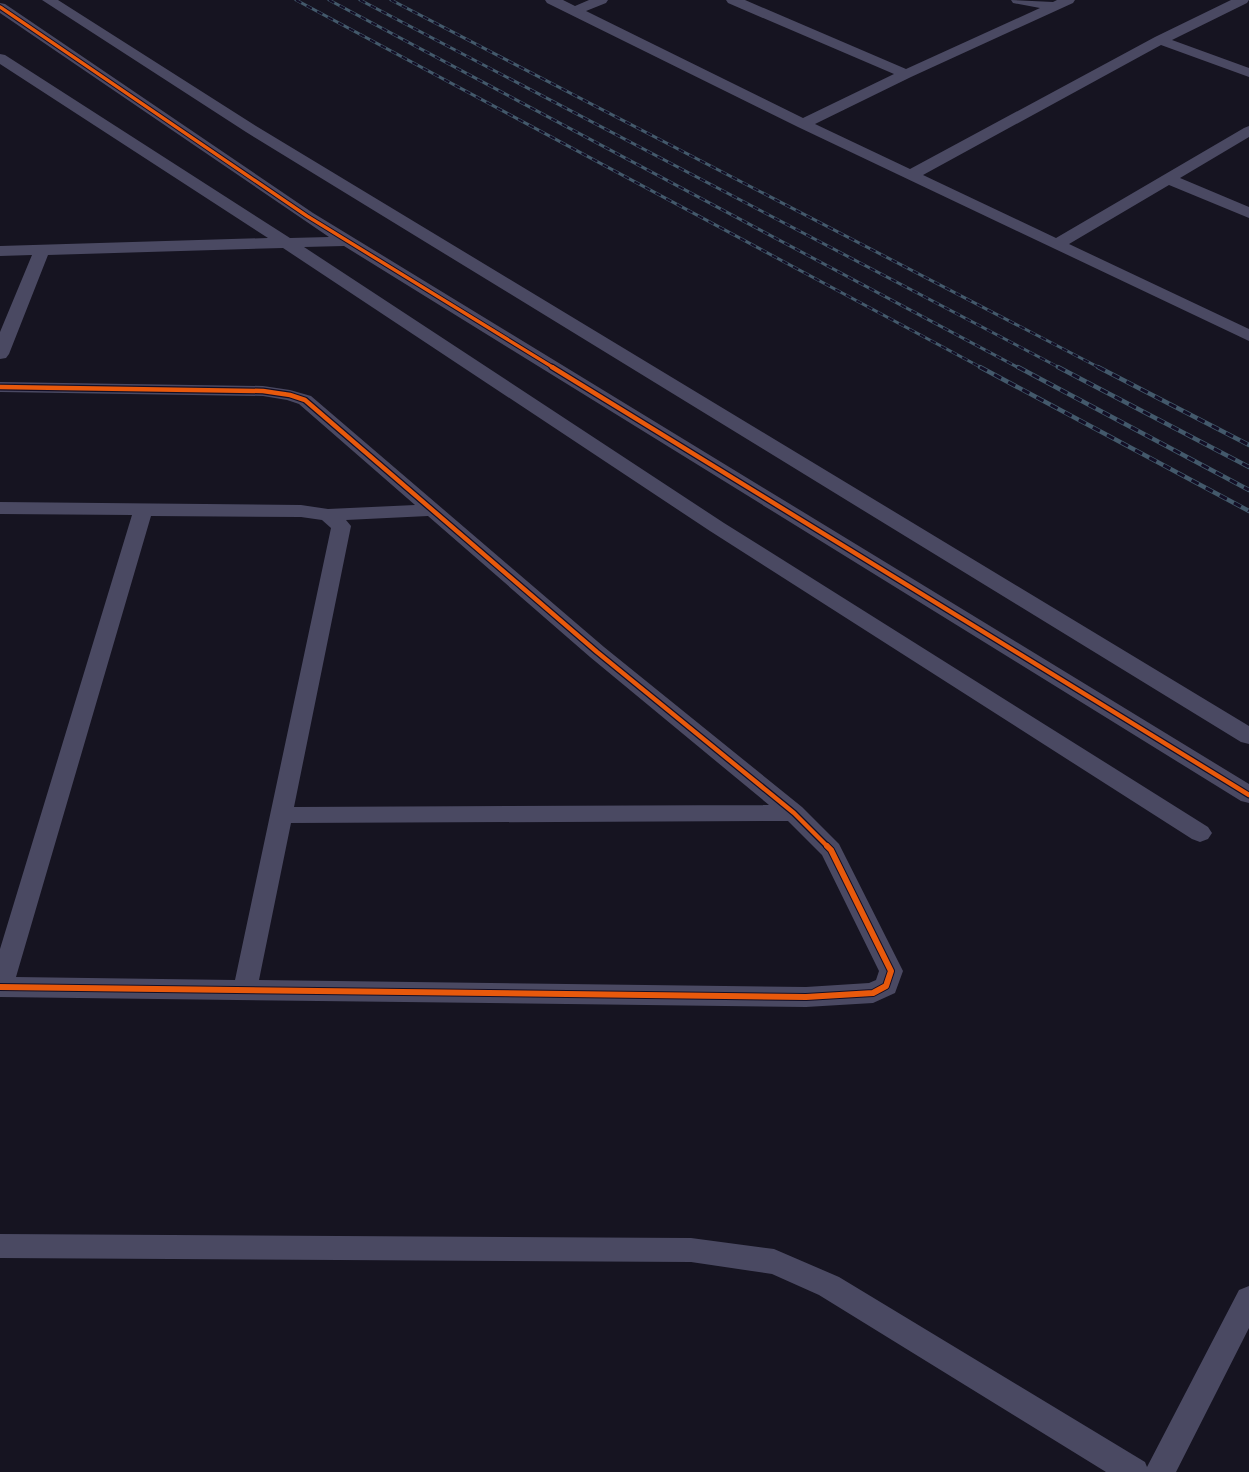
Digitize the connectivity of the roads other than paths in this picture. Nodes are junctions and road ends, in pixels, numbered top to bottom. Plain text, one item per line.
1 (49, 0) edge
2 (552, 0) edge
3 (601, 0) edge
4 (1018, 0) edge
5 (1068, 0) edge
6 (1242, 0) edge
7 (742, 1) edge
8 (1054, 6) junction
9 (0, 7) edge
10 (575, 11) junction
11 (1160, 40) junction
12 (0, 58) edge
13 (1249, 73) edge
14 (906, 74) junction
15 (803, 124) junction
16 (1249, 131) edge
17 (911, 175) junction
18 (1168, 179) junction
19 (1249, 213) edge
20 (349, 241) junction
21 (288, 244) junction
22 (1056, 245) junction
23 (42, 250) junction
24 (0, 251) edge
25 (1249, 336) edge
26 (0, 354) edge
27 (0, 387) edge
28 (0, 508) edge
29 (143, 510) junction
30 (432, 510) junction
31 (328, 515) junction
32 (1249, 736) edge
33 (1249, 794) edge
34 (794, 813) junction
35 (281, 815) junction
36 (1200, 833) dead end
37 (0, 987) edge
38 (245, 990) junction
39 (0, 1246) edge
40 (1249, 1299) edge
41 (1134, 1472) edge
42 (1160, 1472) edge

1 - 32 street
2 - 10 street
3 - 10 street
4 - 8 street
5 - 8 street
6 - 11 street
7 - 14 street
8 - 14 street
9 - 20 street
10 - 15 street
11 - 13 street
11 - 17 street
12 - 21 street
14 - 15 street
15 - 17 street
16 - 18 street
17 - 22 street
18 - 19 street
18 - 22 street
20 - 21 street
20 - 33 street
21 - 23 street
21 - 36 street
22 - 25 street
23 - 24 street
23 - 26 street
27 - 30 street
28 - 29 street
29 - 31 street
29 - 37 street
30 - 31 street
30 - 34 street
31 - 35 street
34 - 35 street
34 - 38 street
35 - 38 street
37 - 38 street
39 - 41 street
40 - 42 street

